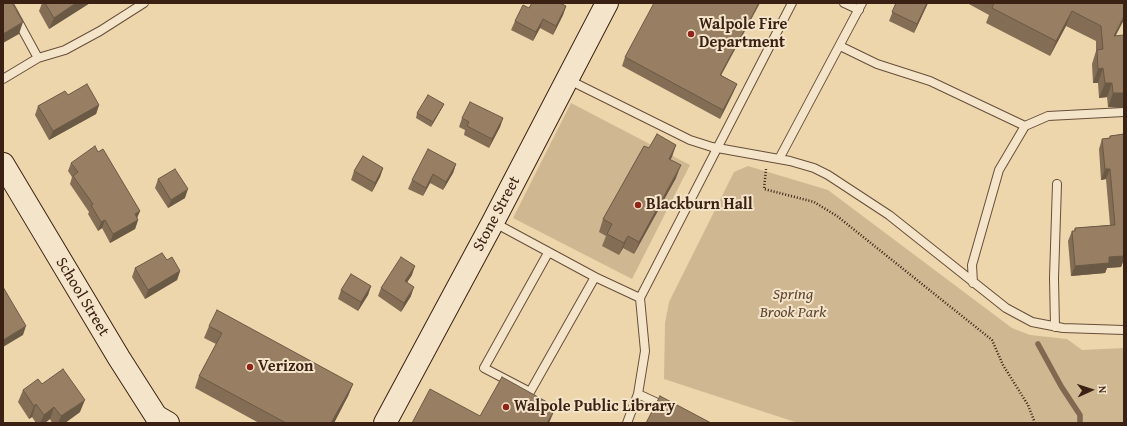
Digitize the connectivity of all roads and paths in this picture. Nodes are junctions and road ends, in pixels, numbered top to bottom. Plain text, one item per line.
1 (8, 3) edge
2 (144, 3) edge
3 (608, 3) edge
4 (792, 3) edge
5 (844, 3) edge
6 (860, 6) edge
7 (840, 46) junction
8 (38, 58) junction
9 (3, 79) edge
10 (568, 79) junction
11 (1124, 112) edge
12 (1025, 126) junction
13 (718, 148) junction
14 (768, 157) junction
15 (779, 158) junction
16 (3, 164) edge
17 (1057, 184) dead end
18 (493, 222) junction
19 (548, 253) junction
20 (595, 277) junction
21 (973, 283) junction
22 (640, 298) junction
23 (1055, 327) junction
24 (1124, 330) edge
25 (638, 394) junction
26 (675, 410) edge
27 (168, 423) edge
28 (385, 423) edge
29 (627, 423) edge
30 (1035, 423) edge

1 - 8 lane
2 - 8 lane
3 - 10 street, Stone Street
4 - 13 lane
5 - 6 lane
6 - 7 lane
7 - 12 lane
7 - 15 lane
8 - 9 lane
10 - 13 lane
10 - 18 street, Stone Street
11 - 12 lane
12 - 21 lane
13 - 14 lane
13 - 22 lane
14 - 15 lane
14 - 30 path
15 - 21 lane
16 - 27 street, School Street
17 - 23 lane
18 - 19 lane
18 - 28 street, Stone Street
19 - 20 lane
19 - 20 lane
20 - 22 lane
21 - 23 lane
22 - 25 lane
23 - 24 lane
25 - 26 lane
25 - 29 lane

